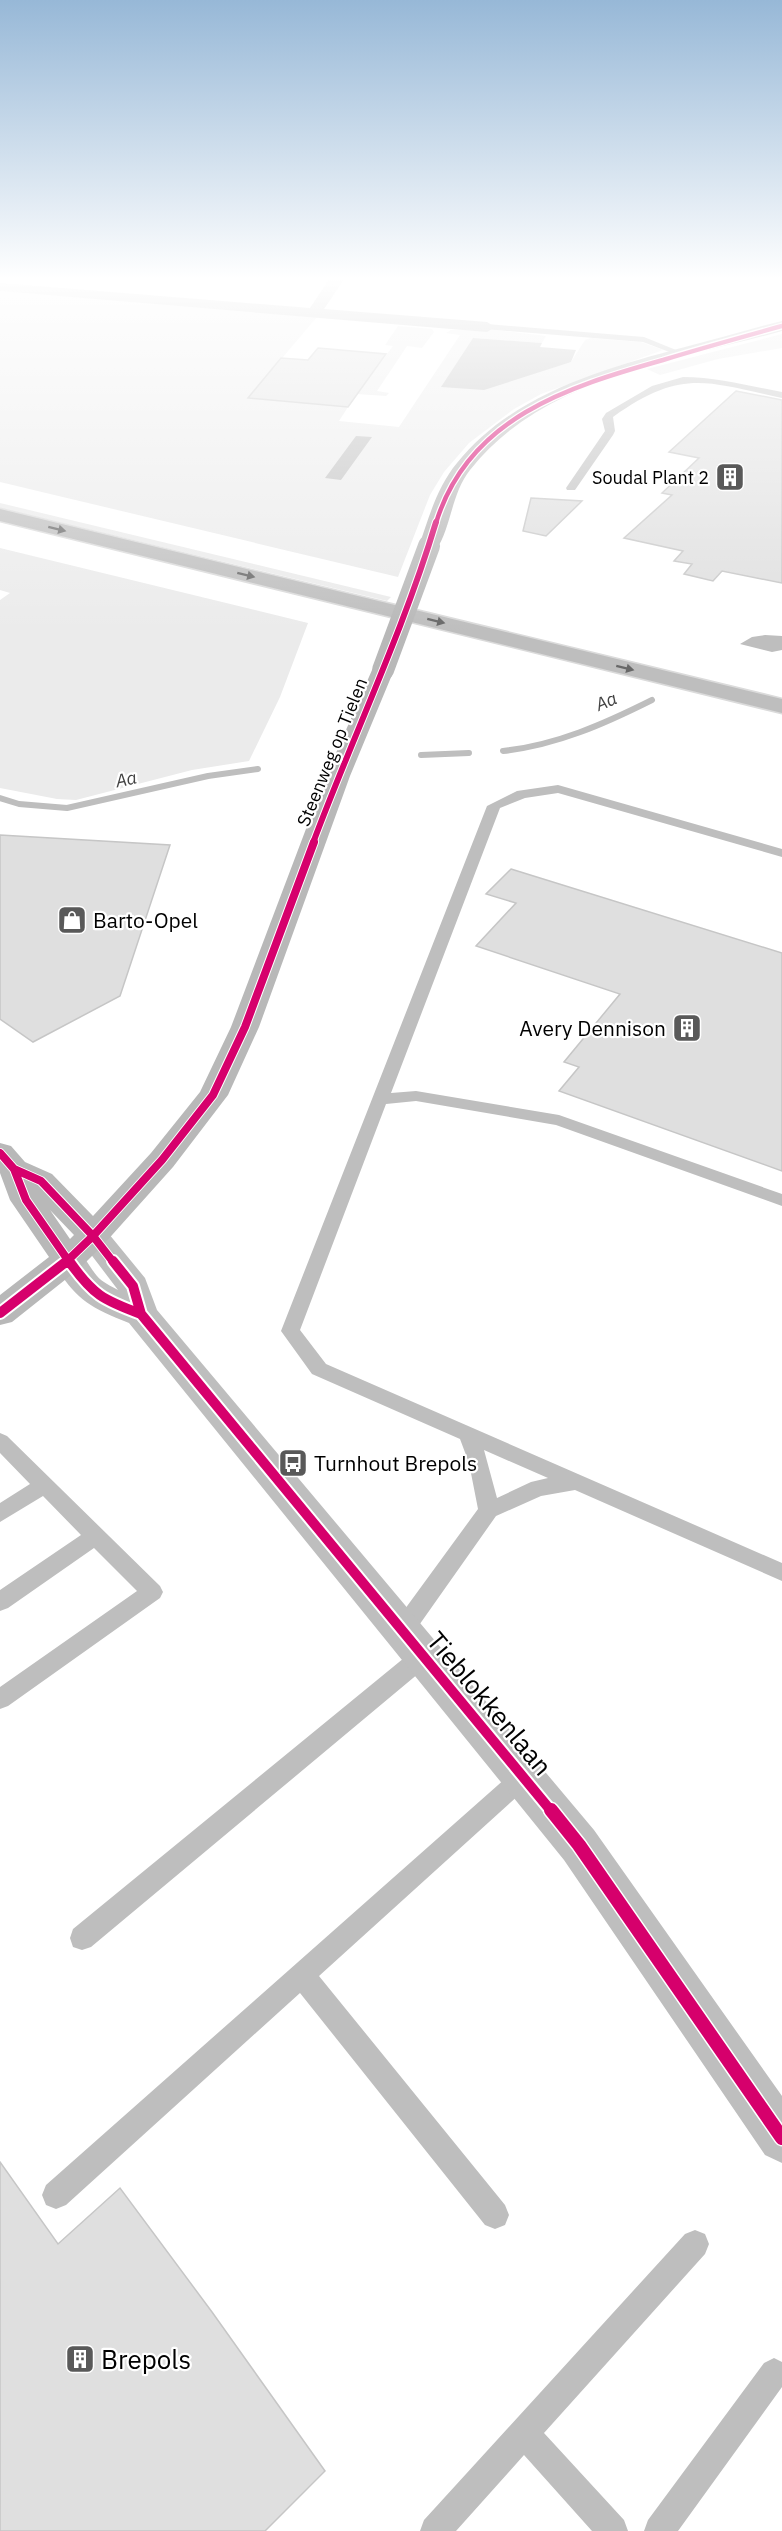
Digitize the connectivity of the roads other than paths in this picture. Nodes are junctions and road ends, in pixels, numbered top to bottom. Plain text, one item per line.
1 (557, 396) edge
2 (642, 396) edge
3 (571, 488) dead end
4 (0, 496) edge
5 (0, 515) edge
6 (151, 532) dead end
7 (395, 590) dead end
8 (430, 598) dead end
9 (782, 706) edge
10 (782, 853) edge
11 (381, 1099) junction
12 (7, 1161) edge
13 (782, 1200) edge
14 (93, 1236) junction
15 (68, 1260) junction
16 (0, 1313) edge
17 (141, 1314) junction
18 (468, 1435) junction
19 (0, 1441) edge
20 (577, 1482) junction
21 (44, 1485) junction
22 (489, 1510) junction
23 (0, 1514) edge
24 (96, 1536) junction
25 (782, 1572) edge
26 (0, 1602) edge
27 (413, 1644) junction
28 (0, 1699) edge
29 (523, 1777) junction
30 (82, 1938) dead end
31 (302, 1975) junction
32 (782, 2138) edge
33 (57, 2194) dead end
34 (495, 2215) dead end
35 (695, 2244) dead end
36 (774, 2373) dead end
37 (525, 2434) junction
38 (435, 2531) edge
39 (613, 2531) edge
40 (659, 2531) edge

1 - 14 street, Steenweg op Tielen, bridge
2 - 3 lane
4 - 6 main road
5 -> 9 main road
7 - 8 main road
10 - 11 lane
11 - 13 lane
11 - 18 lane
12 - 14 street
12 - 15 street
14 - 15 street, Steenweg op Tielen
14 - 17 main road, Tieblokkenlaan
15 - 16 street, Steenweg op Tielen
15 - 17 main road, Tieblokkenlaan
17 - 27 main road, Tieblokkenlaan
18 - 20 lane
18 - 22 lane
19 - 21 lane
20 - 22 lane
20 - 25 lane
21 - 23 lane
21 - 24 lane
22 - 27 lane
24 - 26 lane
24 - 28 lane
27 - 29 main road, Tieblokkenlaan
27 - 30 lane
29 - 31 lane
29 - 32 main road, Tieblokkenlaan
31 - 33 lane
31 - 34 lane
35 - 37 lane
36 - 40 lane
37 - 38 lane
37 - 39 lane

